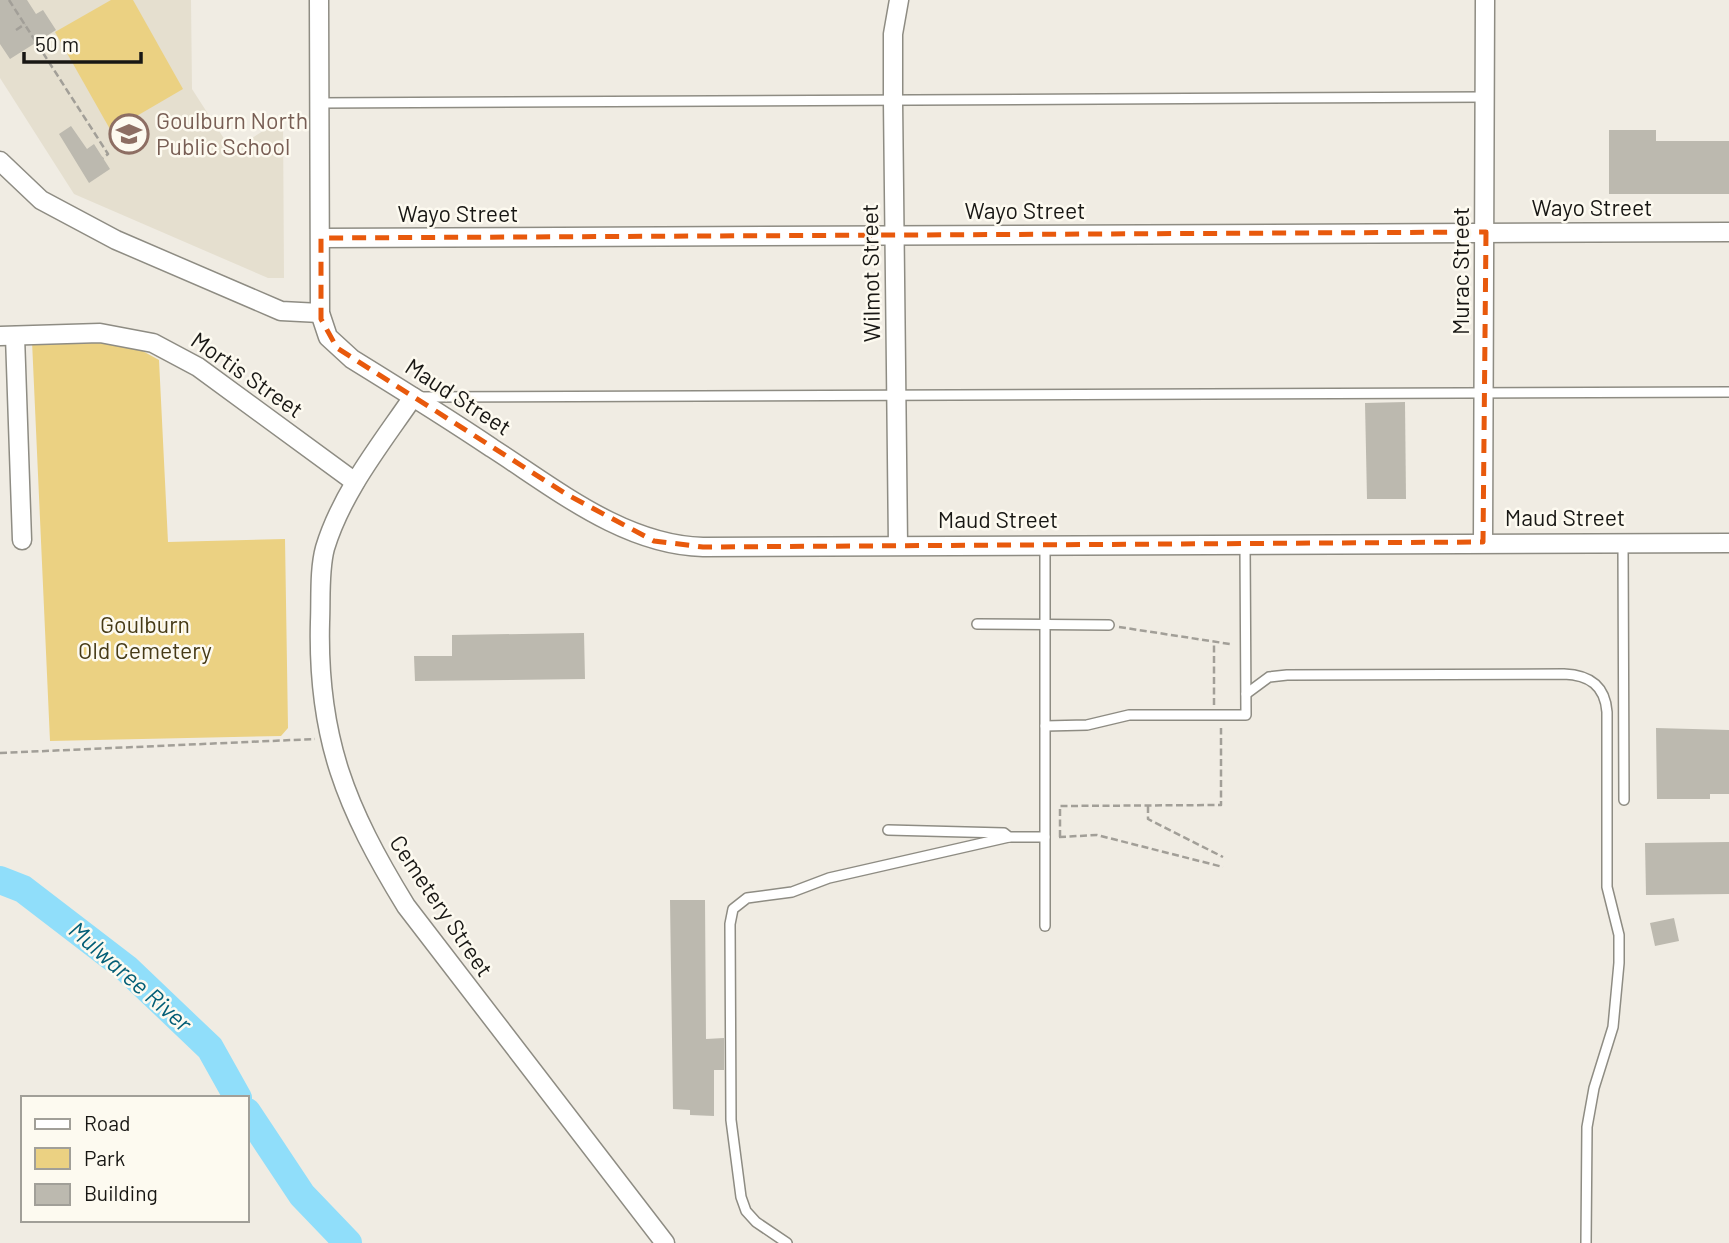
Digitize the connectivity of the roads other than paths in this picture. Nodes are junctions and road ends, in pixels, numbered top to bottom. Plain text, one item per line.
1 (319, 0) edge
2 (899, 0) edge
3 (1485, 0) edge
4 (1485, 97) junction
5 (893, 102) junction
6 (319, 103) junction
7 (0, 161) edge
8 (1486, 232) junction
9 (1729, 232) edge
10 (895, 237) junction
11 (321, 238) junction
12 (320, 313) junction
13 (7, 336) edge
14 (1485, 391) junction
15 (1729, 392) edge
16 (413, 397) junction
17 (896, 397) junction
18 (355, 482) junction
19 (22, 540) dead end
20 (1483, 542) junction
21 (1245, 543) junction
22 (1623, 543) junction
23 (1729, 543) edge
24 (1045, 544) junction
25 (898, 545) junction
26 (977, 624) dead end
27 (1045, 625) junction
28 (1109, 625) road end
29 (1246, 694) junction
30 (1045, 726) junction
31 (1624, 800) dead end
32 (888, 830) dead end
33 (1009, 837) junction
34 (1045, 837) junction
35 (1045, 926) dead end
36 (665, 1243) edge
37 (787, 1243) edge
38 (1586, 1243) edge

1 - 6 street
2 - 5 street, Wilmot Street
3 - 4 street, Murac Street
4 - 5 lane
4 - 8 street, Murac Street
5 - 6 lane
5 - 10 street, Wilmot Street
6 - 11 street
7 - 12 street
8 - 9 street, Wayo Street
8 - 10 street, Wayo Street
8 - 14 street, Murac Street
10 - 11 street, Wayo Street
10 - 17 street, Wilmot Street
11 - 12 street
12 - 16 street, Maud Street
13 - 18 street, Mortis Street
13 - 19 street, Mortis Street
14 - 15 lane
14 - 17 lane
14 - 20 street, Murac Street
16 - 17 lane
16 - 18 street, Cemetery Street
16 - 25 street, Maud Street
17 - 25 street, Wilmot Street
18 - 36 street, Cemetery Street
20 - 21 street, Maud Street
20 - 22 street, Maud Street
21 - 24 street, Maud Street
21 - 29 lane
22 - 23 street, Maud Street
22 - 31 lane
24 - 25 street, Maud Street
24 - 27 lane
26 - 27 lane
27 - 28 lane
27 - 30 lane
29 - 30 lane
29 - 38 lane
30 - 34 lane
32 - 33 lane
33 - 34 lane
33 - 37 lane
34 - 35 lane

